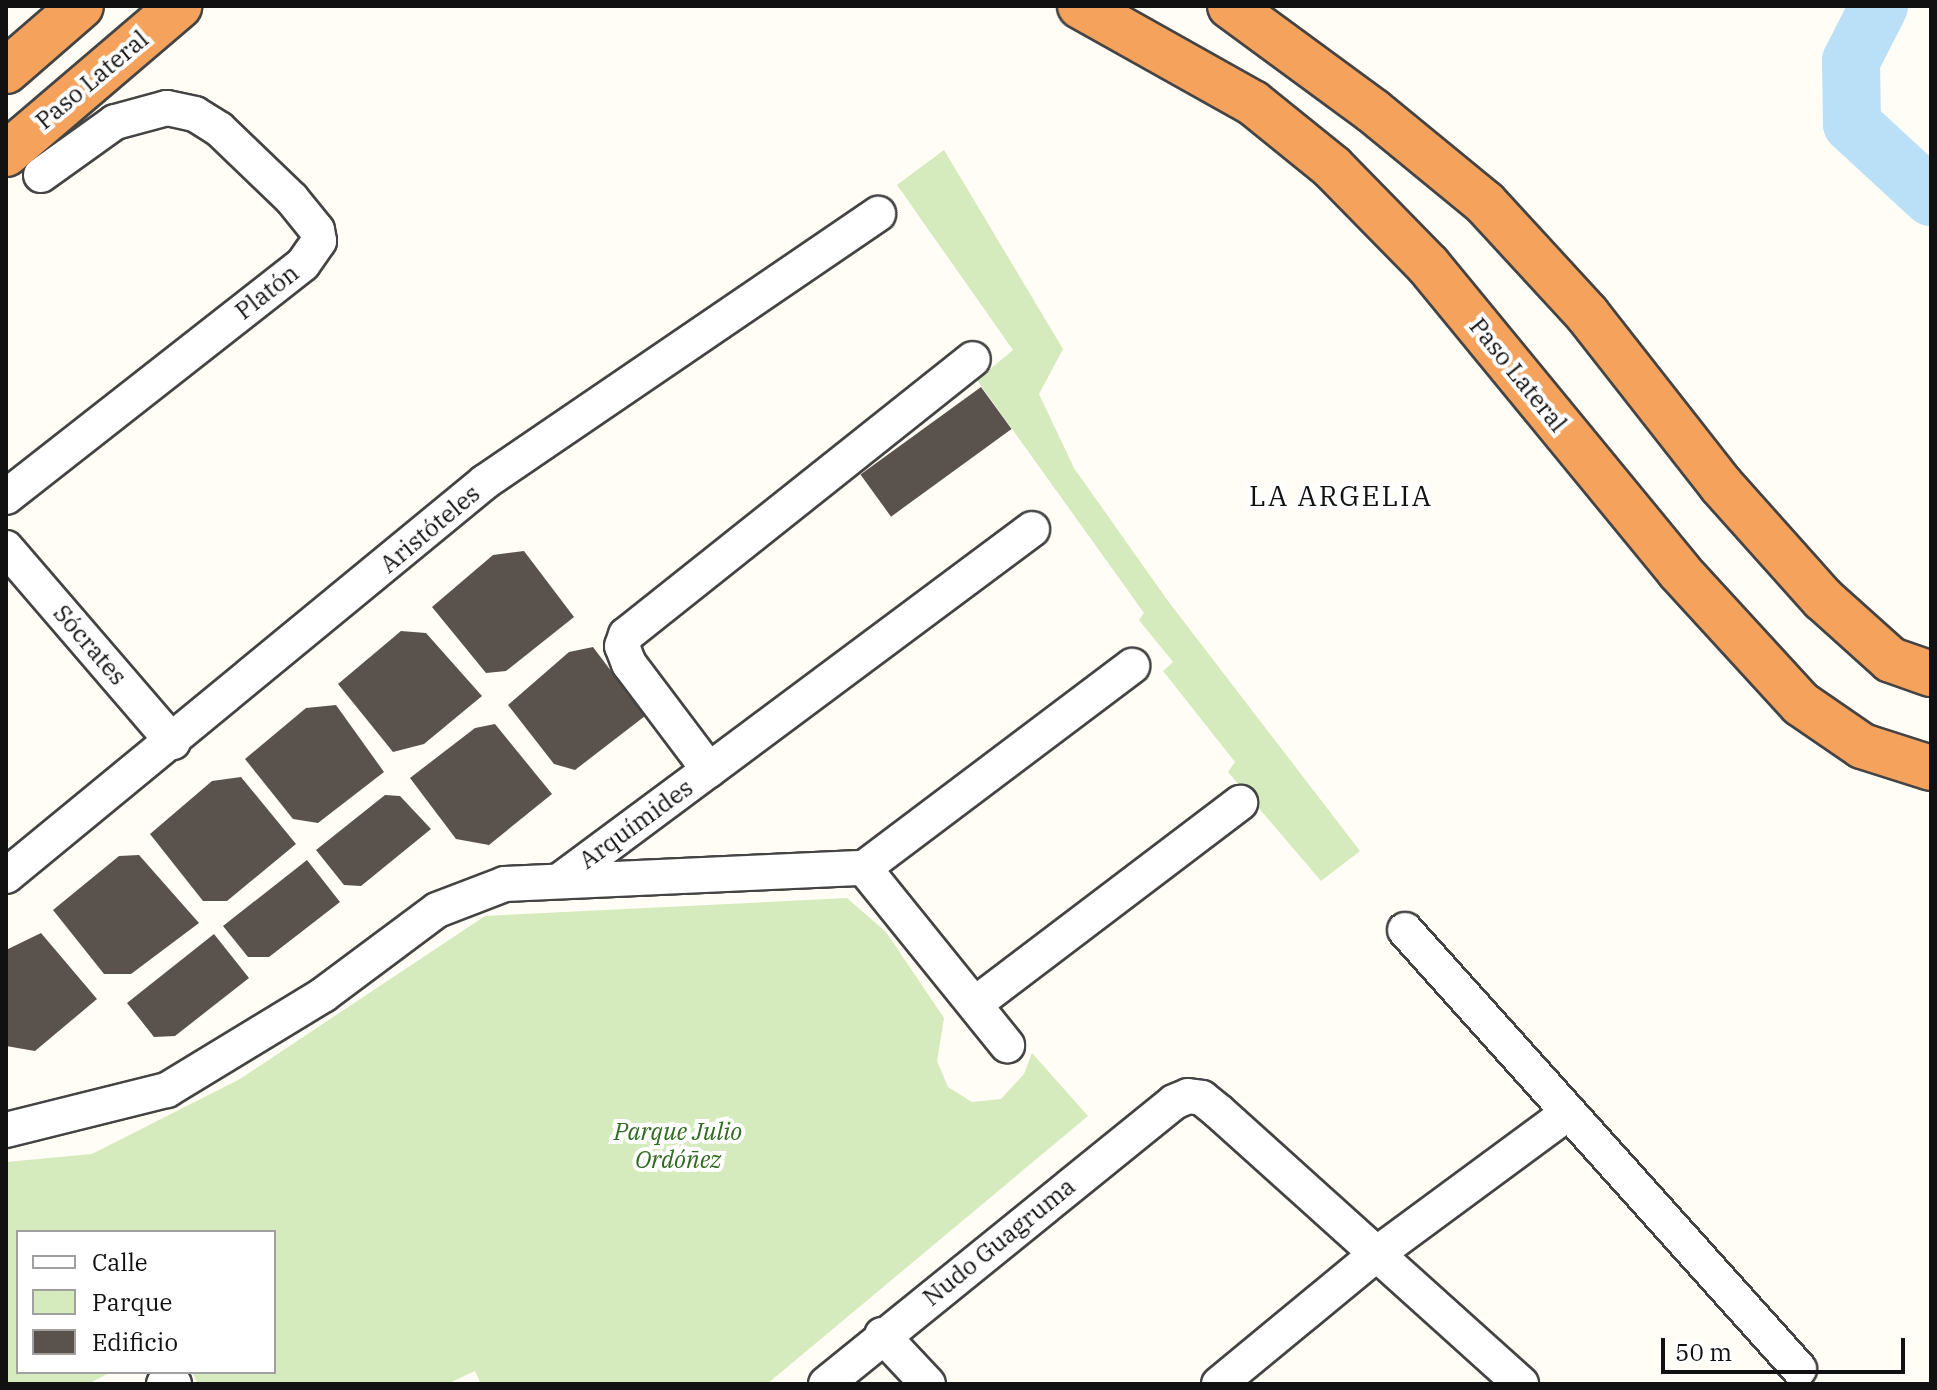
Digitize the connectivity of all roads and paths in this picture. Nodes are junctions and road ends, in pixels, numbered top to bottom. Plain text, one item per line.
1 (81, 6) edge
2 (179, 6) edge
3 (1080, 6) edge
4 (1230, 6) edge
5 (6, 71) edge
6 (24, 164) edge
7 (878, 214) dead end
8 (973, 359) dead end
9 (6, 497) edge
10 (1032, 529) dead end
11 (6, 548) edge
12 (1132, 666) dead end
13 (1931, 674) edge
14 (173, 742) junction
15 (1931, 768) edge
16 (709, 770) junction
17 (1240, 803) dead end
18 (864, 868) junction
19 (6, 876) edge
20 (562, 879) junction
21 (1405, 930) dead end
22 (975, 1004) junction
23 (1007, 1045) dead end
24 (1568, 1113) junction
25 (6, 1130) edge
26 (1378, 1253) junction
27 (882, 1335) junction
28 (1799, 1369) dead end
29 (164, 1384) edge
30 (174, 1384) edge
31 (826, 1384) edge
32 (928, 1384) edge
33 (1219, 1384) edge
34 (1521, 1384) edge

1 - 5 highway
2 - 6 highway, Paso Lateral
3 - 15 highway, Paso Lateral
4 - 13 highway
6 - 9 street, Platón
7 - 14 street, Aristóteles
8 - 16 street, Arquímides
10 - 16 street
11 - 14 street, Sócrates
12 - 18 street
14 - 19 street, Aristóteles
16 - 20 street, Arquímides
17 - 22 street
18 - 20 street
18 - 22 street
20 - 25 street
21 - 24 street
22 - 23 street
24 - 26 street
24 - 28 street
26 - 27 street, Nudo Guagruma
26 - 33 street
26 - 34 street
27 - 31 street, Nudo Guagruma
27 - 32 street
29 - 30 street

